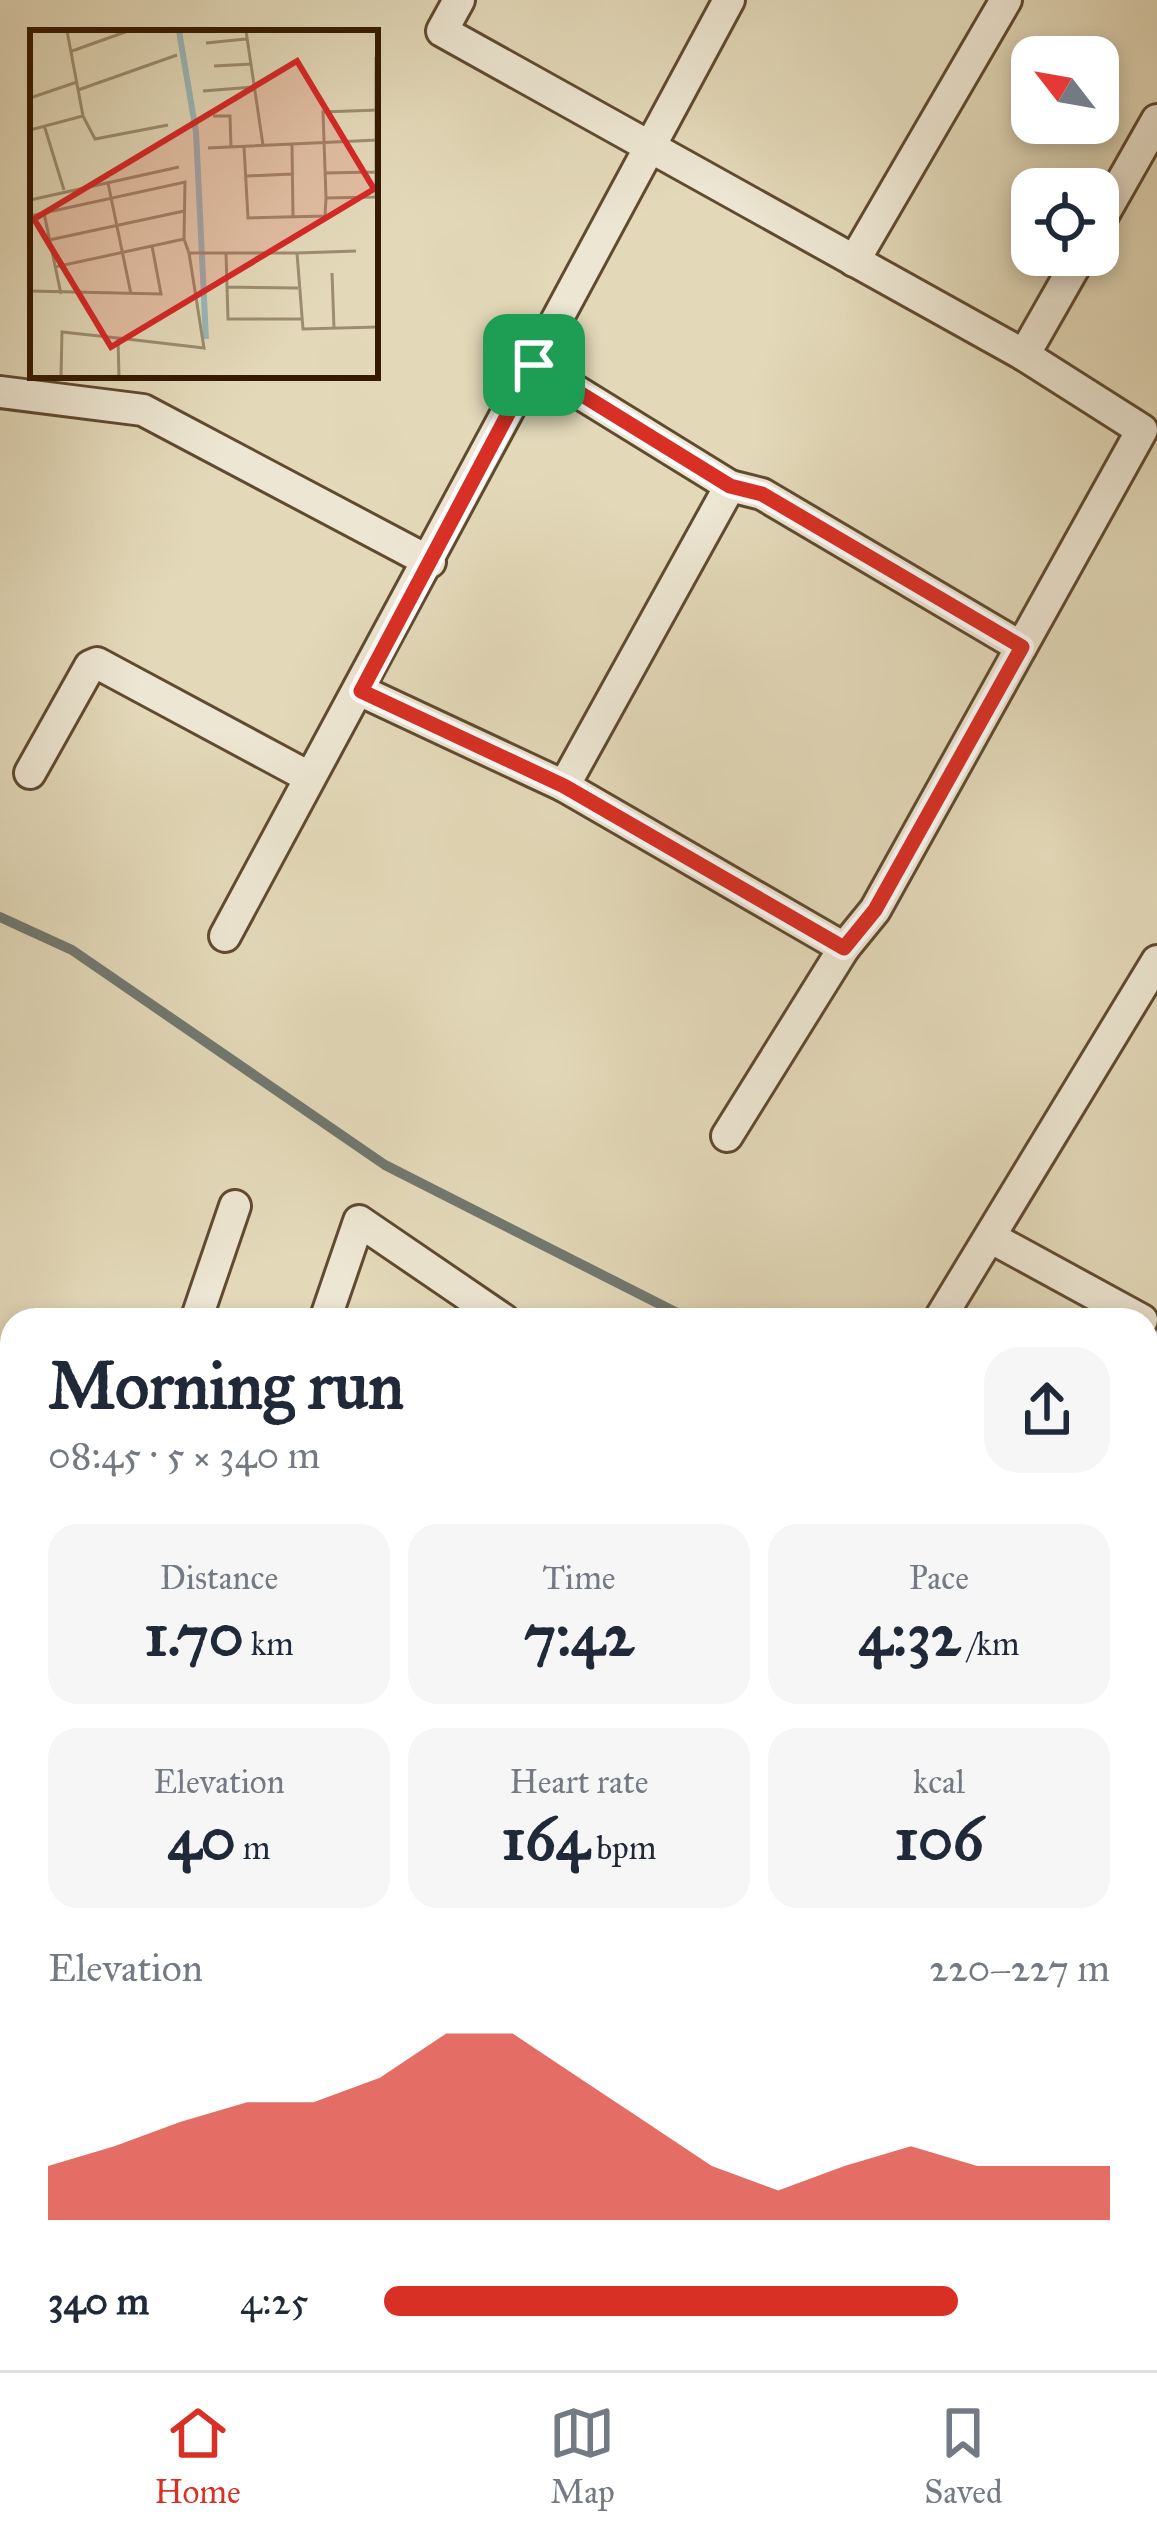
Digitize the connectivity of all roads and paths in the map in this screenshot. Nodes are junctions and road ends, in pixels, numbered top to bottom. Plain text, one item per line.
1 (459, 0) edge
2 (729, 0) edge
3 (1006, 0) edge
4 (1157, 120) edge
5 (653, 147) junction
6 (1119, 187) edge
7 (854, 261) junction
8 (1069, 276) edge
9 (1024, 356) junction
10 (534, 365) junction
11 (0, 392) edge
12 (730, 486) junction
13 (430, 562) junction
14 (1022, 647) junction
15 (361, 691) junction
16 (30, 772) dead end
17 (309, 777) junction
18 (564, 786) junction
19 (226, 936) dead end
20 (844, 948) junction
21 (1157, 961) edge
22 (727, 1136) dead end
23 (235, 1206) dead end
24 (990, 1237) junction
25 (200, 1308) edge
26 (329, 1308) edge
27 (486, 1308) edge
28 (947, 1308) edge
29 (1120, 1308) edge

1 - 5 street
2 - 5 street
3 - 7 street
4 - 6 street
5 - 7 street
5 - 10 street
7 - 9 street
8 - 9 street
9 - 14 street
10 - 12 street
10 - 13 street
11 - 13 street
12 - 14 street
12 - 18 street
13 - 15 street
14 - 20 street
15 - 17 street
15 - 18 street
16 - 17 street
17 - 19 street
18 - 20 street
20 - 22 street
21 - 24 street
23 - 25 street
24 - 28 street
24 - 29 street
26 - 27 street

